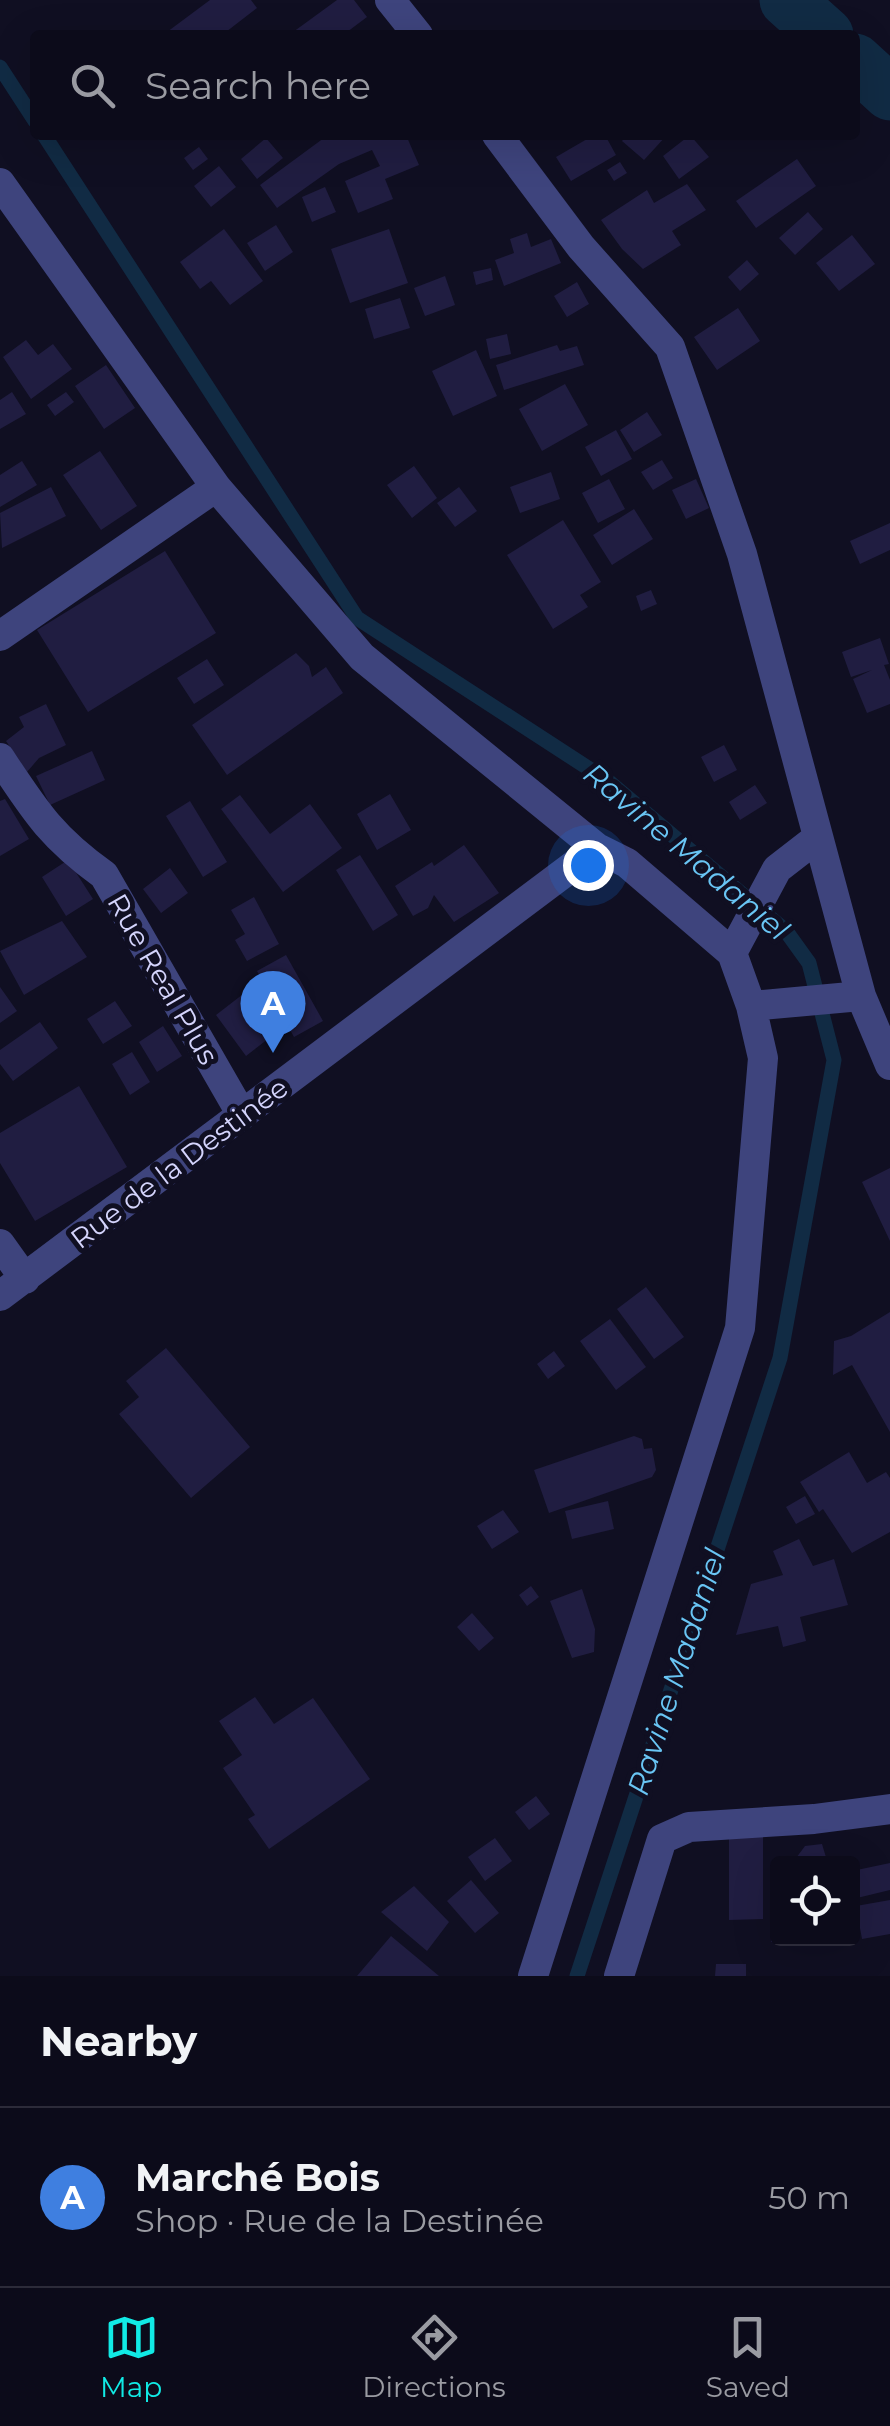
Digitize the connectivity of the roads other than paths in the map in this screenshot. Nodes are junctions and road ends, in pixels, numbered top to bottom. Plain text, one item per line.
1 (390, 0) edge
2 (414, 30) edge
3 (502, 140) edge
4 (0, 183) edge
5 (216, 487) junction
6 (0, 636) edge
7 (0, 758) edge
8 (818, 838) junction
9 (597, 848) junction
10 (732, 953) junction
11 (861, 996) junction
12 (751, 1006) junction
13 (890, 1065) edge
14 (242, 1115) junction
15 (0, 1244) edge
16 (12, 1288) edge
17 (890, 1809) edge
18 (533, 1976) edge
19 (619, 1976) edge

1 - 2 street
3 - 8 street
4 - 5 street
5 - 6 street
5 - 9 street
7 - 14 street, Rue Real Plus
8 - 10 street
8 - 11 street
9 - 10 street
9 - 14 street, Rue de la Destinée
10 - 12 street
11 - 12 street
11 - 13 street
12 - 18 street
14 - 16 street, Rue de la Destinée
15 - 16 street
17 - 19 street

